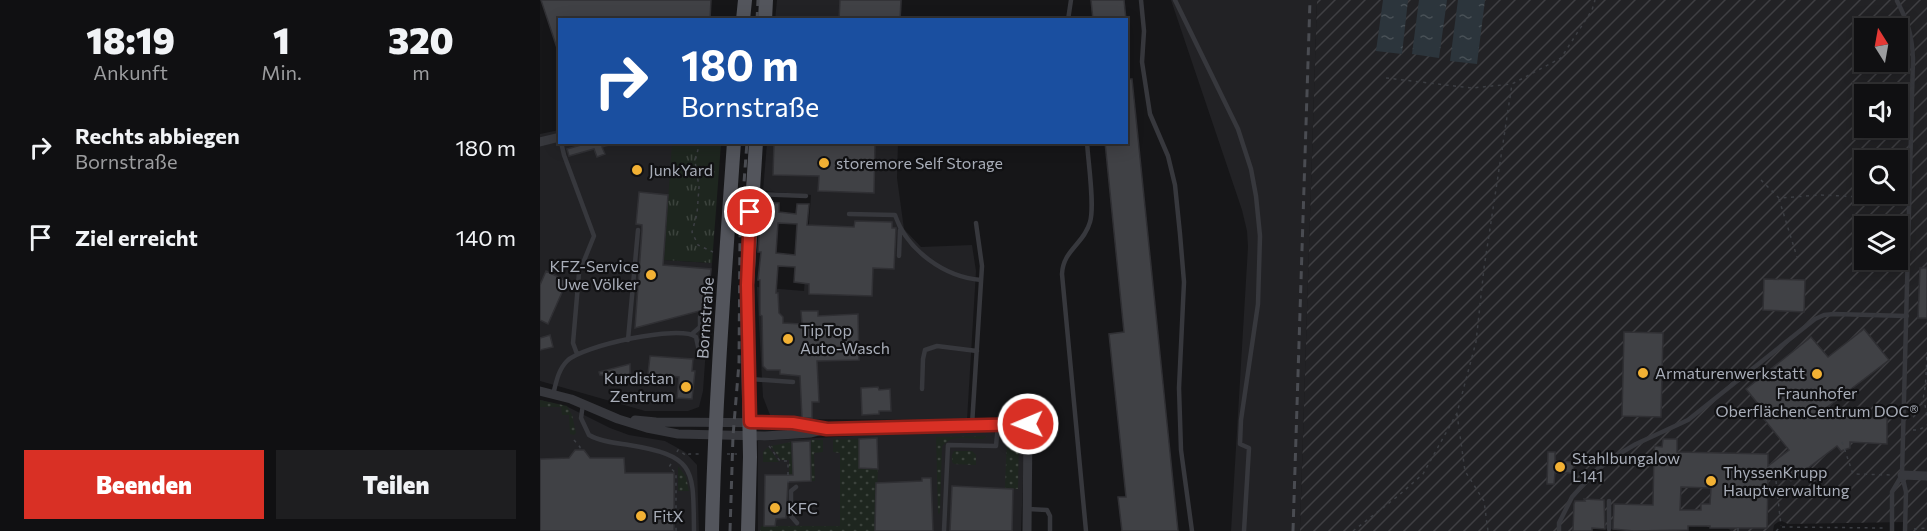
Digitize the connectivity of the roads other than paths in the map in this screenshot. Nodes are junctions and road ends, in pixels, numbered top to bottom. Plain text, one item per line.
1 (745, 0) edge
2 (766, 0) edge
3 (1071, 0) edge
4 (1141, 0) edge
5 (1175, 0) edge
6 (1897, 2) dead end
7 (744, 18) edge
8 (765, 18) edge
9 (1068, 18) edge
10 (558, 137) edge
11 (540, 142) edge
12 (561, 144) edge
13 (734, 144) edge
14 (756, 144) edge
15 (1087, 144) edge
16 (752, 194) junction
17 (806, 196) dead end
18 (849, 214) dead end
19 (976, 223) dead end
20 (638, 230) dead end
21 (900, 230) junction
22 (899, 255) dead end
23 (981, 280) junction
24 (1907, 316) junction
25 (700, 317) dead end
26 (692, 333) junction
27 (628, 340) junction
28 (699, 351) dead end
29 (976, 351) junction
30 (577, 354) junction
31 (749, 379) junction
32 (789, 380) dead end
33 (922, 389) dead end
34 (540, 391) edge
35 (553, 395) junction
36 (583, 404) junction
37 (618, 419) junction
38 (972, 425) junction
39 (998, 425) junction
40 (716, 428) junction
41 (750, 429) junction
42 (827, 429) junction
43 (1902, 476) junction
44 (1927, 476) edge
45 (796, 487) dead end
46 (1610, 501) dead end
47 (1028, 509) junction
48 (797, 523) dead end
49 (1609, 529) dead end
50 (1890, 530) edge
51 (1908, 530) edge
52 (693, 531) edge
53 (712, 531) edge
54 (748, 531) edge
55 (944, 531) edge
56 (1027, 531) edge
57 (1050, 531) edge
58 (1086, 531) edge
59 (1192, 531) edge
60 (1244, 531) edge
61 (1558, 531) edge

1 - 7 main road
2 - 8 main road
3 - 9 lane
4 - 59 lane
5 - 60 lane
6 - 24 lane
10 - 11 street
12 - 30 lane
13 - 40 main road, Bornstraße
14 - 16 main road
15 - 58 lane
16 - 17 lane
16 - 31 main road
18 - 21 lane
19 - 23 lane
20 - 27 lane
21 - 22 lane
21 - 23 lane
23 - 29 lane
24 - 43 lane
24 - 61 lane
25 - 26 lane
26 - 27 lane
26 - 28 lane
27 - 30 lane
29 - 33 lane
29 - 38 lane
30 - 35 lane
31 - 32 lane
31 - 41 main road
34 - 35 street
35 - 36 street
36 - 37 street
36 - 52 lane
37 - 40 street
37 - 40 street
38 - 39 street
38 - 42 street
39 - 47 street
39 - 55 lane
40 - 41 street
40 - 41 street
40 - 53 main road, Bornstraße
41 - 42 street
41 - 42 street
41 - 54 main road
43 - 44 street
43 - 50 lane
43 - 51 lane
45 - 48 lane
46 - 49 lane
47 - 56 street
47 - 57 lane

